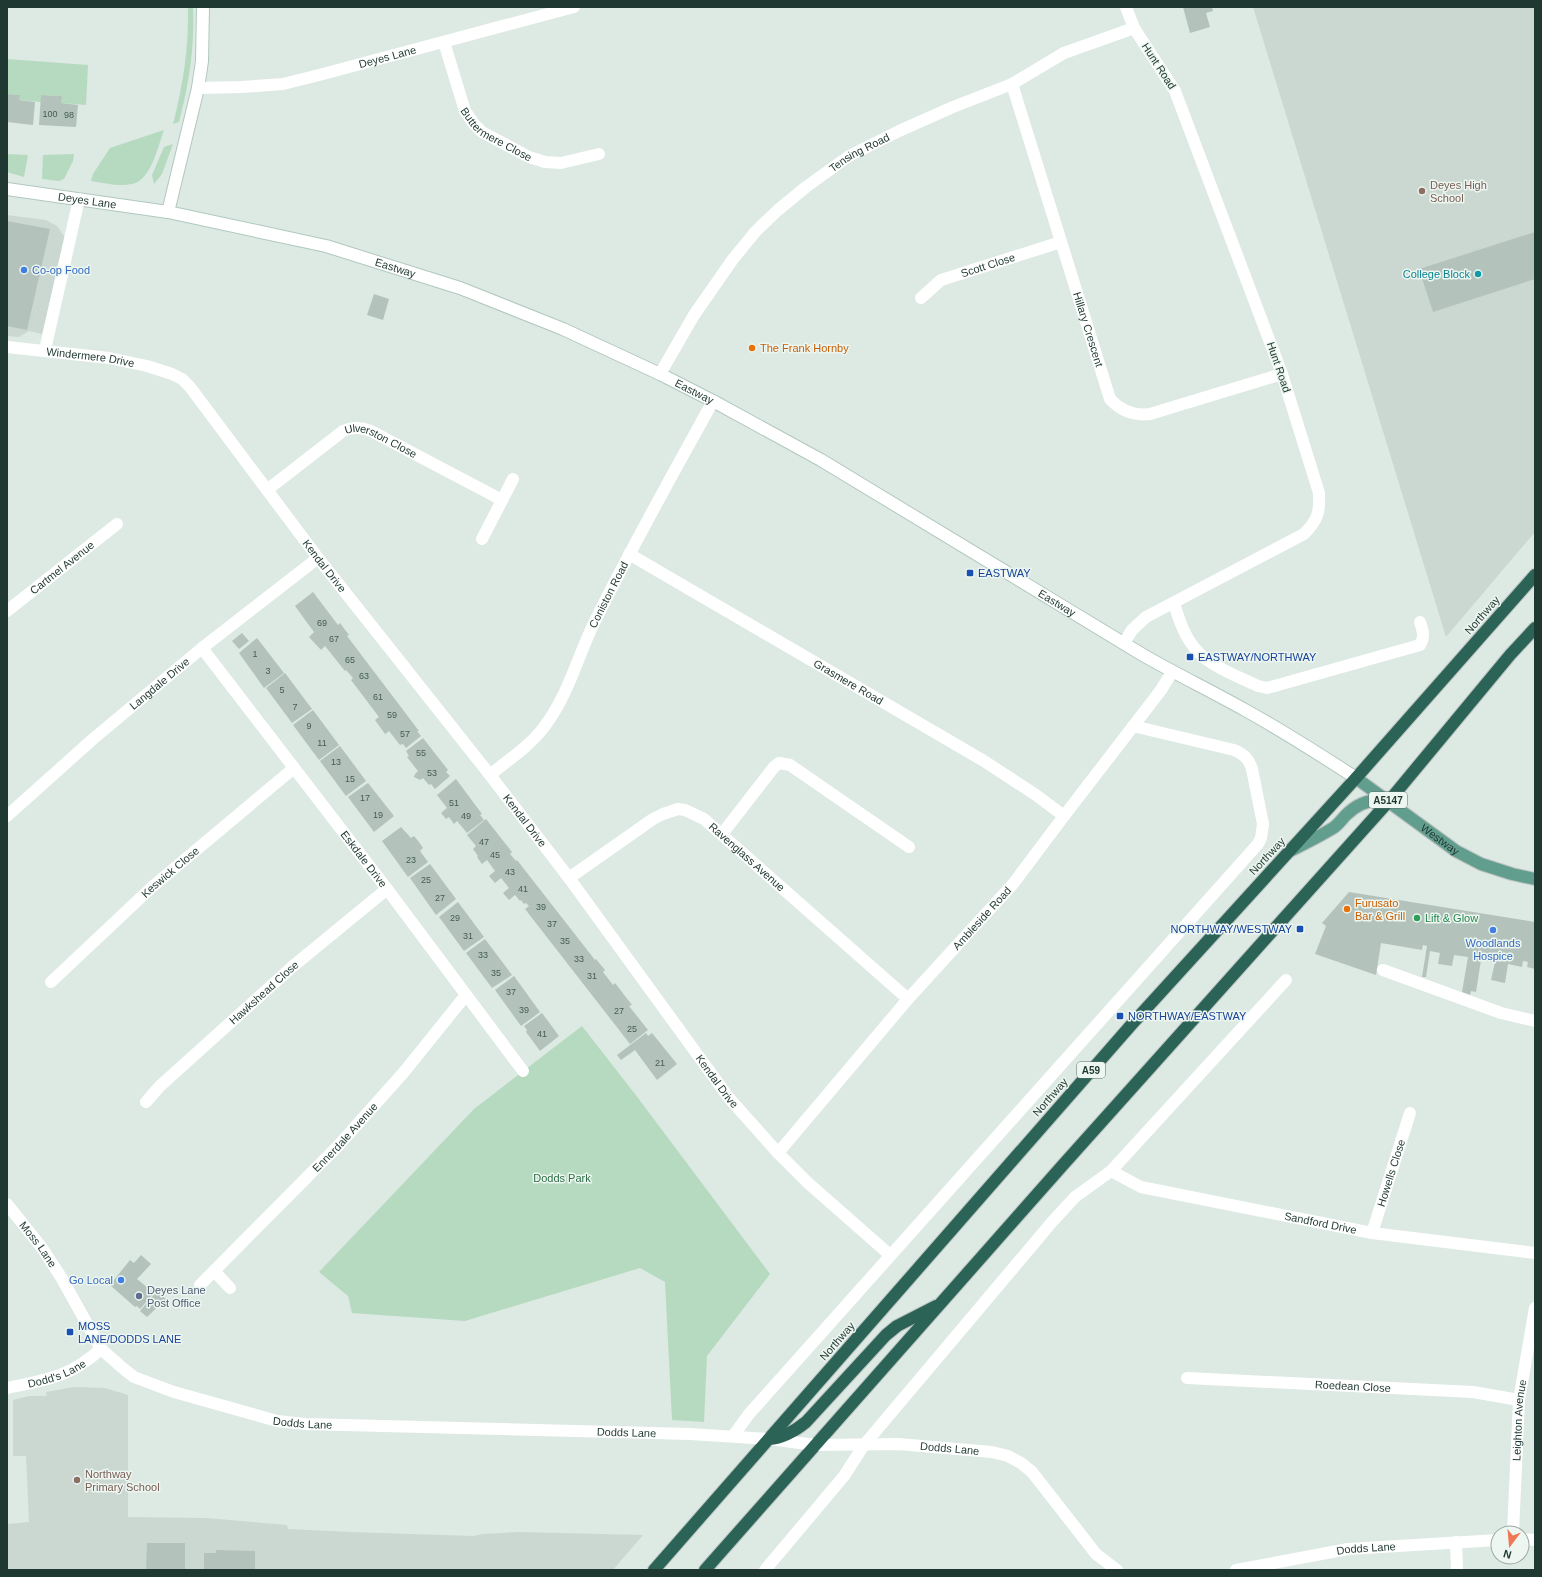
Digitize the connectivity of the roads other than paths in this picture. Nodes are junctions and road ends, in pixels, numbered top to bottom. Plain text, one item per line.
1 (203, 7) edge
2 (574, 7) edge
3 (1126, 7) edge
4 (1134, 28) junction
5 (444, 42) junction
6 (1012, 84) junction
7 (198, 88) junction
8 (599, 154) dead end
9 (7, 189) edge
10 (79, 199) junction
11 (168, 212) junction
12 (1061, 242) junction
13 (921, 298) dead end
14 (7, 347) edge
15 (45, 350) junction
16 (172, 374) joint
17 (660, 374) junction
18 (1282, 374) junction
19 (713, 400) junction
20 (513, 479) dead end
21 (267, 490) junction
22 (502, 500) junction
23 (117, 524) dead end
24 (482, 539) dead end
25 (629, 554) junction
26 (318, 558) junction
27 (1535, 575) edge
28 (1174, 603) junction
29 (7, 611) edge
30 (1420, 622) dead end
31 (1535, 628) edge
32 (1124, 643) junction
33 (202, 648) junction
34 (1172, 672) junction
35 (1133, 726) junction
36 (294, 768) junction
37 (490, 775) junction
38 (1356, 778) junction
39 (1389, 801) junction
40 (7, 816) edge
41 (1064, 816) junction
42 (722, 834) junction
43 (909, 847) dead end
44 (1289, 851) junction
45 (569, 878) junction
46 (1535, 879) edge
47 (387, 890) junction
48 (1383, 970) dead end
49 (1286, 980) dead end
50 (51, 982) dead end
51 (466, 996) junction
52 (908, 999) junction
53 (1535, 1021) edge
54 (523, 1071) dead end
55 (146, 1102) dead end
56 (1410, 1113) dead end
57 (778, 1153) junction
58 (1111, 1171) junction
59 (7, 1204) edge
60 (1372, 1233) junction
61 (1535, 1253) edge
62 (890, 1255) junction
63 (214, 1271) junction
64 (200, 1285) dead end
65 (230, 1288) dead end
66 (942, 1302) junction
67 (1534, 1316) edge
68 (102, 1349) junction
69 (1187, 1378) dead end
70 (7, 1388) edge
71 (1519, 1400) junction
72 (733, 1436) junction
73 (769, 1439) junction
74 (815, 1445) junction
75 (864, 1445) junction
76 (1513, 1525) edge
77 (1490, 1540) edge
78 (1456, 1542) junction
79 (1113, 1569) edge
80 (654, 1570) edge
81 (705, 1570) edge
82 (765, 1570) edge
83 (1236, 1570) edge
84 (1457, 1570) edge

1 - 7 street
2 - 5 street, Deyes Lane
3 - 4 street, Hunt Road
4 - 6 street, Tensing Road
4 - 18 street, Hunt Road
5 - 7 street, Deyes Lane
5 - 8 street, Buttermere Close
6 - 12 street, Hillary Crescent
6 - 17 street, Tensing Road
7 - 11 street
9 - 10 street, Deyes Lane
10 - 11 street, Deyes Lane
10 - 15 street
11 - 17 street, Eastway
12 - 13 street, Scott Close
12 - 18 street, Hillary Crescent
14 - 15 street, Windermere Drive
15 - 16 street, Windermere Drive
16 - 21 street, Kendal Drive
17 - 19 street, Eastway
18 - 28 street, Hunt Road
19 - 25 street, Coniston Road
19 - 32 street, Eastway
20 - 22 street
21 - 22 street, Ulverston Close
21 - 26 street, Kendal Drive
22 - 24 street
23 - 29 street, Cartmel Avenue
25 - 37 street, Coniston Road
25 - 41 street, Grasmere Road
26 - 33 street, Langdale Drive
26 - 37 street, Kendal Drive
27 - 38 highway, Northway / A59
28 - 30 street
28 - 32 street, Hunt Road
31 - 39 highway
32 - 34 street, Eastway
33 - 36 street, Eskdale Drive
33 - 40 street, Langdale Drive
34 - 35 street, Ambleside Road
34 - 38 street, Eastway
35 - 41 street, Ambleside Road
35 - 62 street, Northway
36 - 47 street, Eskdale Drive
36 - 50 street, Keswick Close
37 - 45 street, Kendal Drive
38 - 39 main road, Westway / A5147
38 - 44 highway, Northway / A59
39 - 44 main road
39 - 46 main road, Westway / A5147
39 - 66 highway
41 - 52 street, Ambleside Road
42 - 43 street
42 - 45 street, Ravenglass Avenue
42 - 52 street, Ravenglass Avenue
44 - 73 highway, Northway / A59
45 - 57 street, Kendal Drive
47 - 51 street, Eskdale Drive
47 - 55 street, Hawkshead Close
48 - 53 street
49 - 58 street
51 - 54 street, Eskdale Drive
51 - 63 street, Ennerdale Avenue
52 - 57 street, Ambleside Road
56 - 60 street, Howells Close
57 - 62 street, Kendal Drive
58 - 60 street, Sandford Drive
58 - 75 street
59 - 68 street, Moss Lane
60 - 61 street, Sandford Drive
62 - 72 street, Northway
63 - 64 street, Ennerdale Avenue
63 - 65 street
66 - 73 highway
66 - 74 highway
67 - 71 street, Leighton Avenue
68 - 70 street, Dodd's Lane
68 - 72 street, Dodds Lane
69 - 71 street, Roedean Close
71 - 76 street, Leighton Avenue
72 - 73 street, Dodds Lane
73 - 74 street, Dodds Lane
73 - 80 highway, Northway / A59
74 - 75 street, Dodds Lane
74 - 81 highway
75 - 79 street, Dodds Lane
75 - 82 street
77 - 78 street, Dodds Lane
78 - 83 street, Dodds Lane
78 - 84 street

